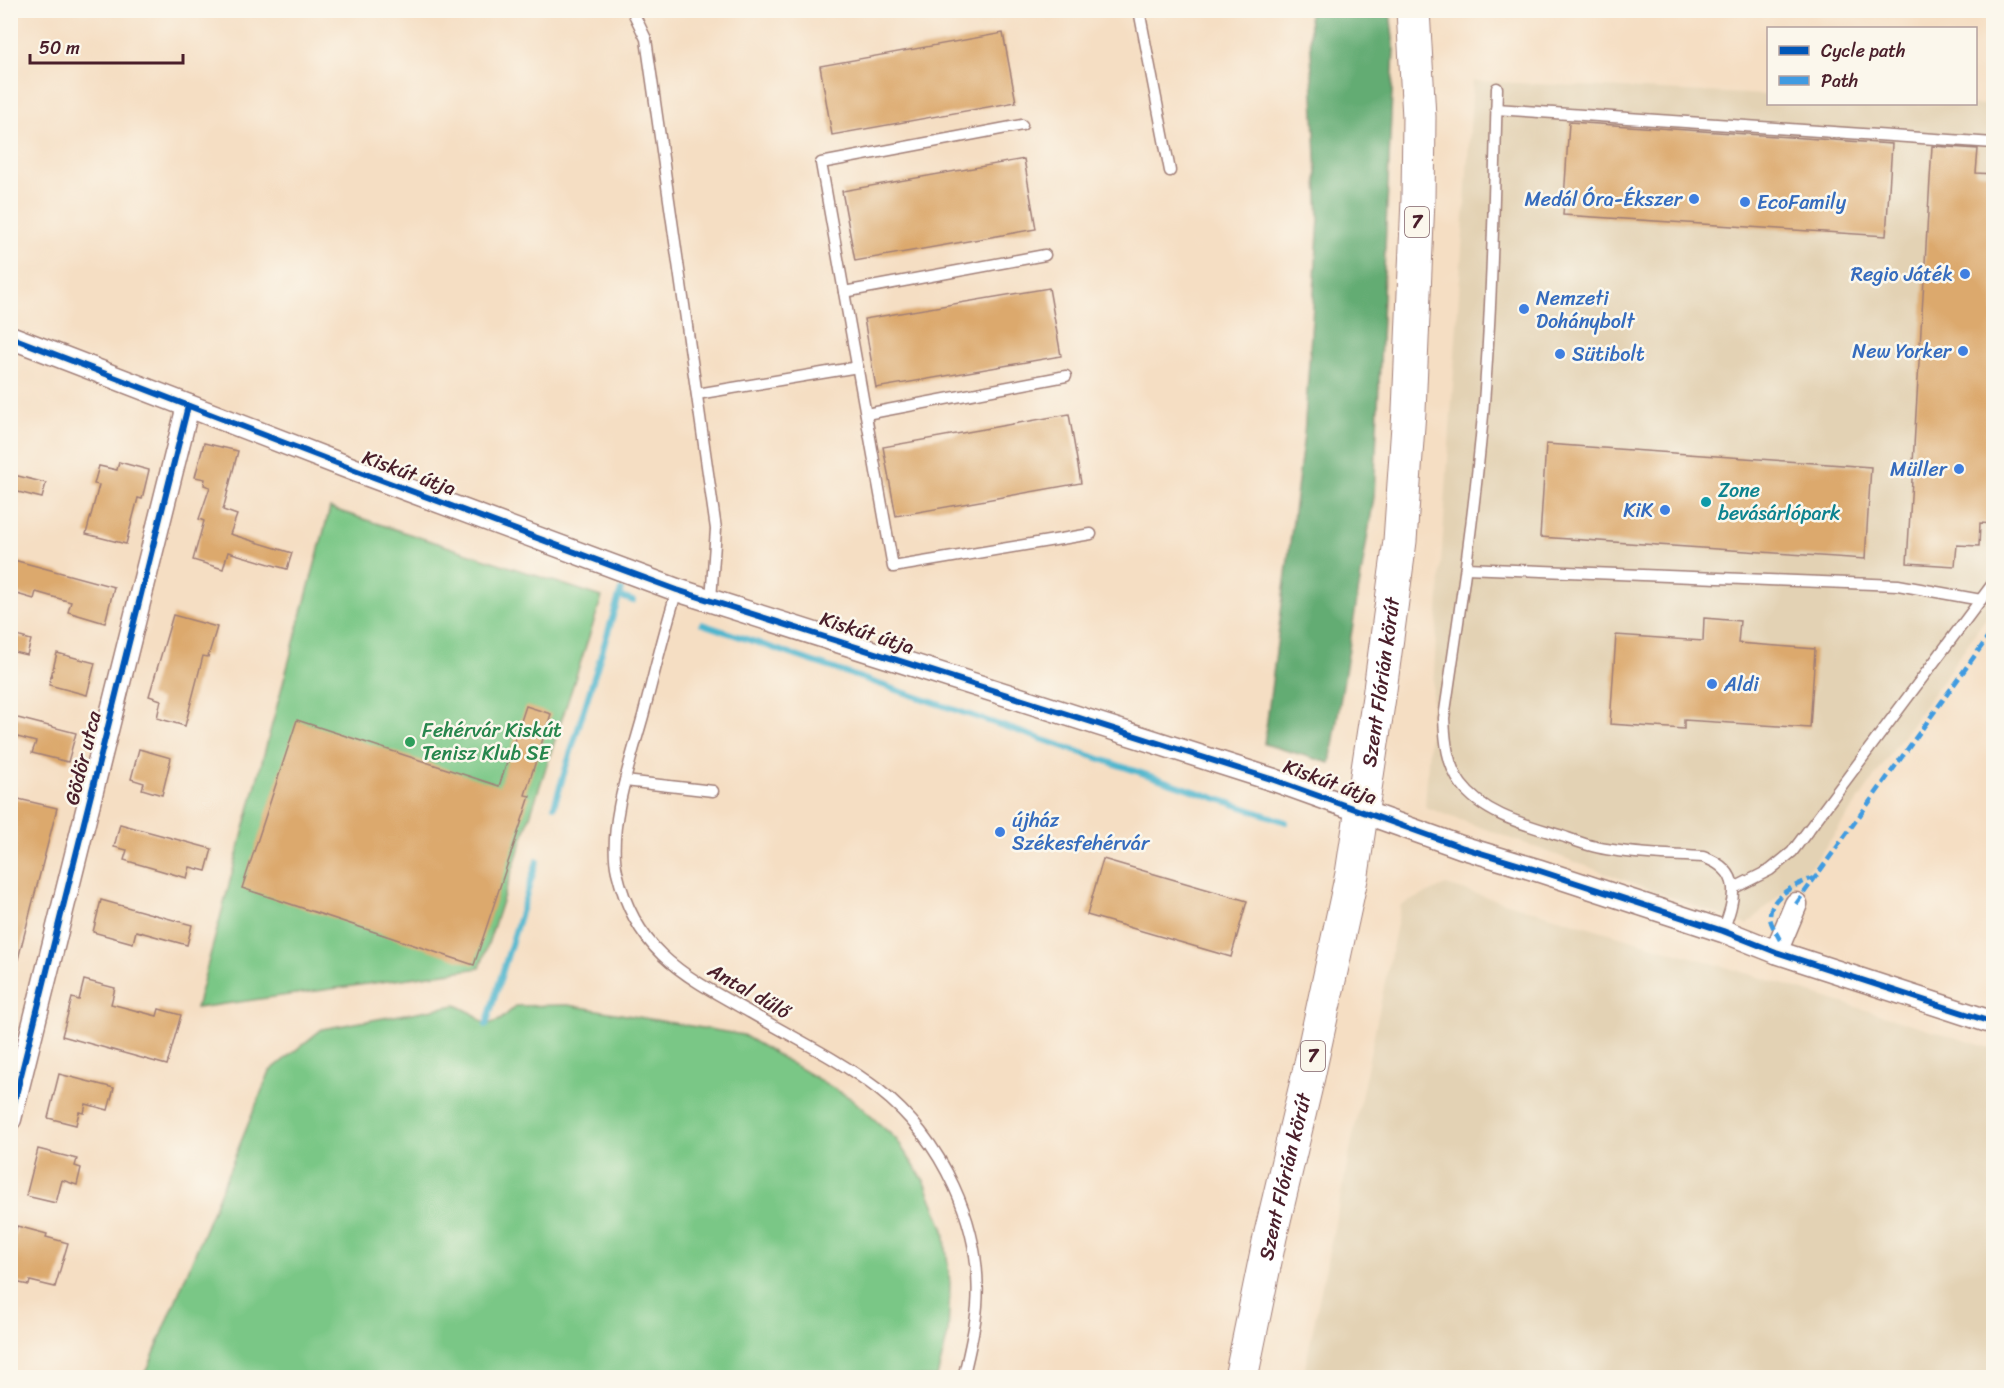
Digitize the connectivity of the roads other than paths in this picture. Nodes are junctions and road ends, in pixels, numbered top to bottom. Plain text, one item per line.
1 (1139, 10) edge
2 (1413, 10) edge
3 (633, 11) edge
4 (1497, 88) dead end
5 (1496, 109) junction
6 (1022, 125) dead end
7 (1994, 143) edge
8 (1170, 171) dead end
9 (1045, 255) dead end
10 (844, 292) junction
11 (10, 337) edge
12 (858, 367) junction
13 (1066, 376) dead end
14 (697, 394) junction
15 (188, 406) junction
16 (866, 414) junction
17 (1090, 534) dead end
18 (1466, 568) junction
19 (1994, 582) edge
20 (677, 590) junction
21 (711, 600) junction
22 (1981, 600) junction
23 (625, 781) junction
24 (713, 791) dead end
25 (1362, 811) junction
26 (1734, 888) junction
27 (1796, 904) dead end
28 (1723, 931) junction
29 (1776, 952) junction
30 (1994, 1023) edge
31 (10, 1119) edge
32 (963, 1377) edge
33 (1241, 1377) edge

1 - 8 lane
2 - 25 main road, Szent Flórián körút / 7
3 - 14 lane
4 - 5 lane
5 - 7 lane
5 - 18 lane
6 - 10 lane
9 - 10 lane
10 - 12 lane
11 - 15 street, Kiskút útja
12 - 14 lane
12 - 16 lane
13 - 16 lane
14 - 21 lane
15 - 20 street, Kiskút útja
15 - 31 street, Gödör utca
16 - 17 lane
18 - 22 lane
18 - 26 lane
19 - 22 lane
20 - 21 street, Kiskút útja
20 - 23 lane, Antal dűlő
21 - 25 street, Kiskút útja
22 - 26 lane
23 - 24 lane
23 - 32 lane, Antal dűlő
25 - 28 street, Kiskút útja
25 - 33 main road, Szent Flórián körút / 7
26 - 28 lane
27 - 29 street
28 - 29 street, Kiskút útja
29 - 30 street, Kiskút útja

